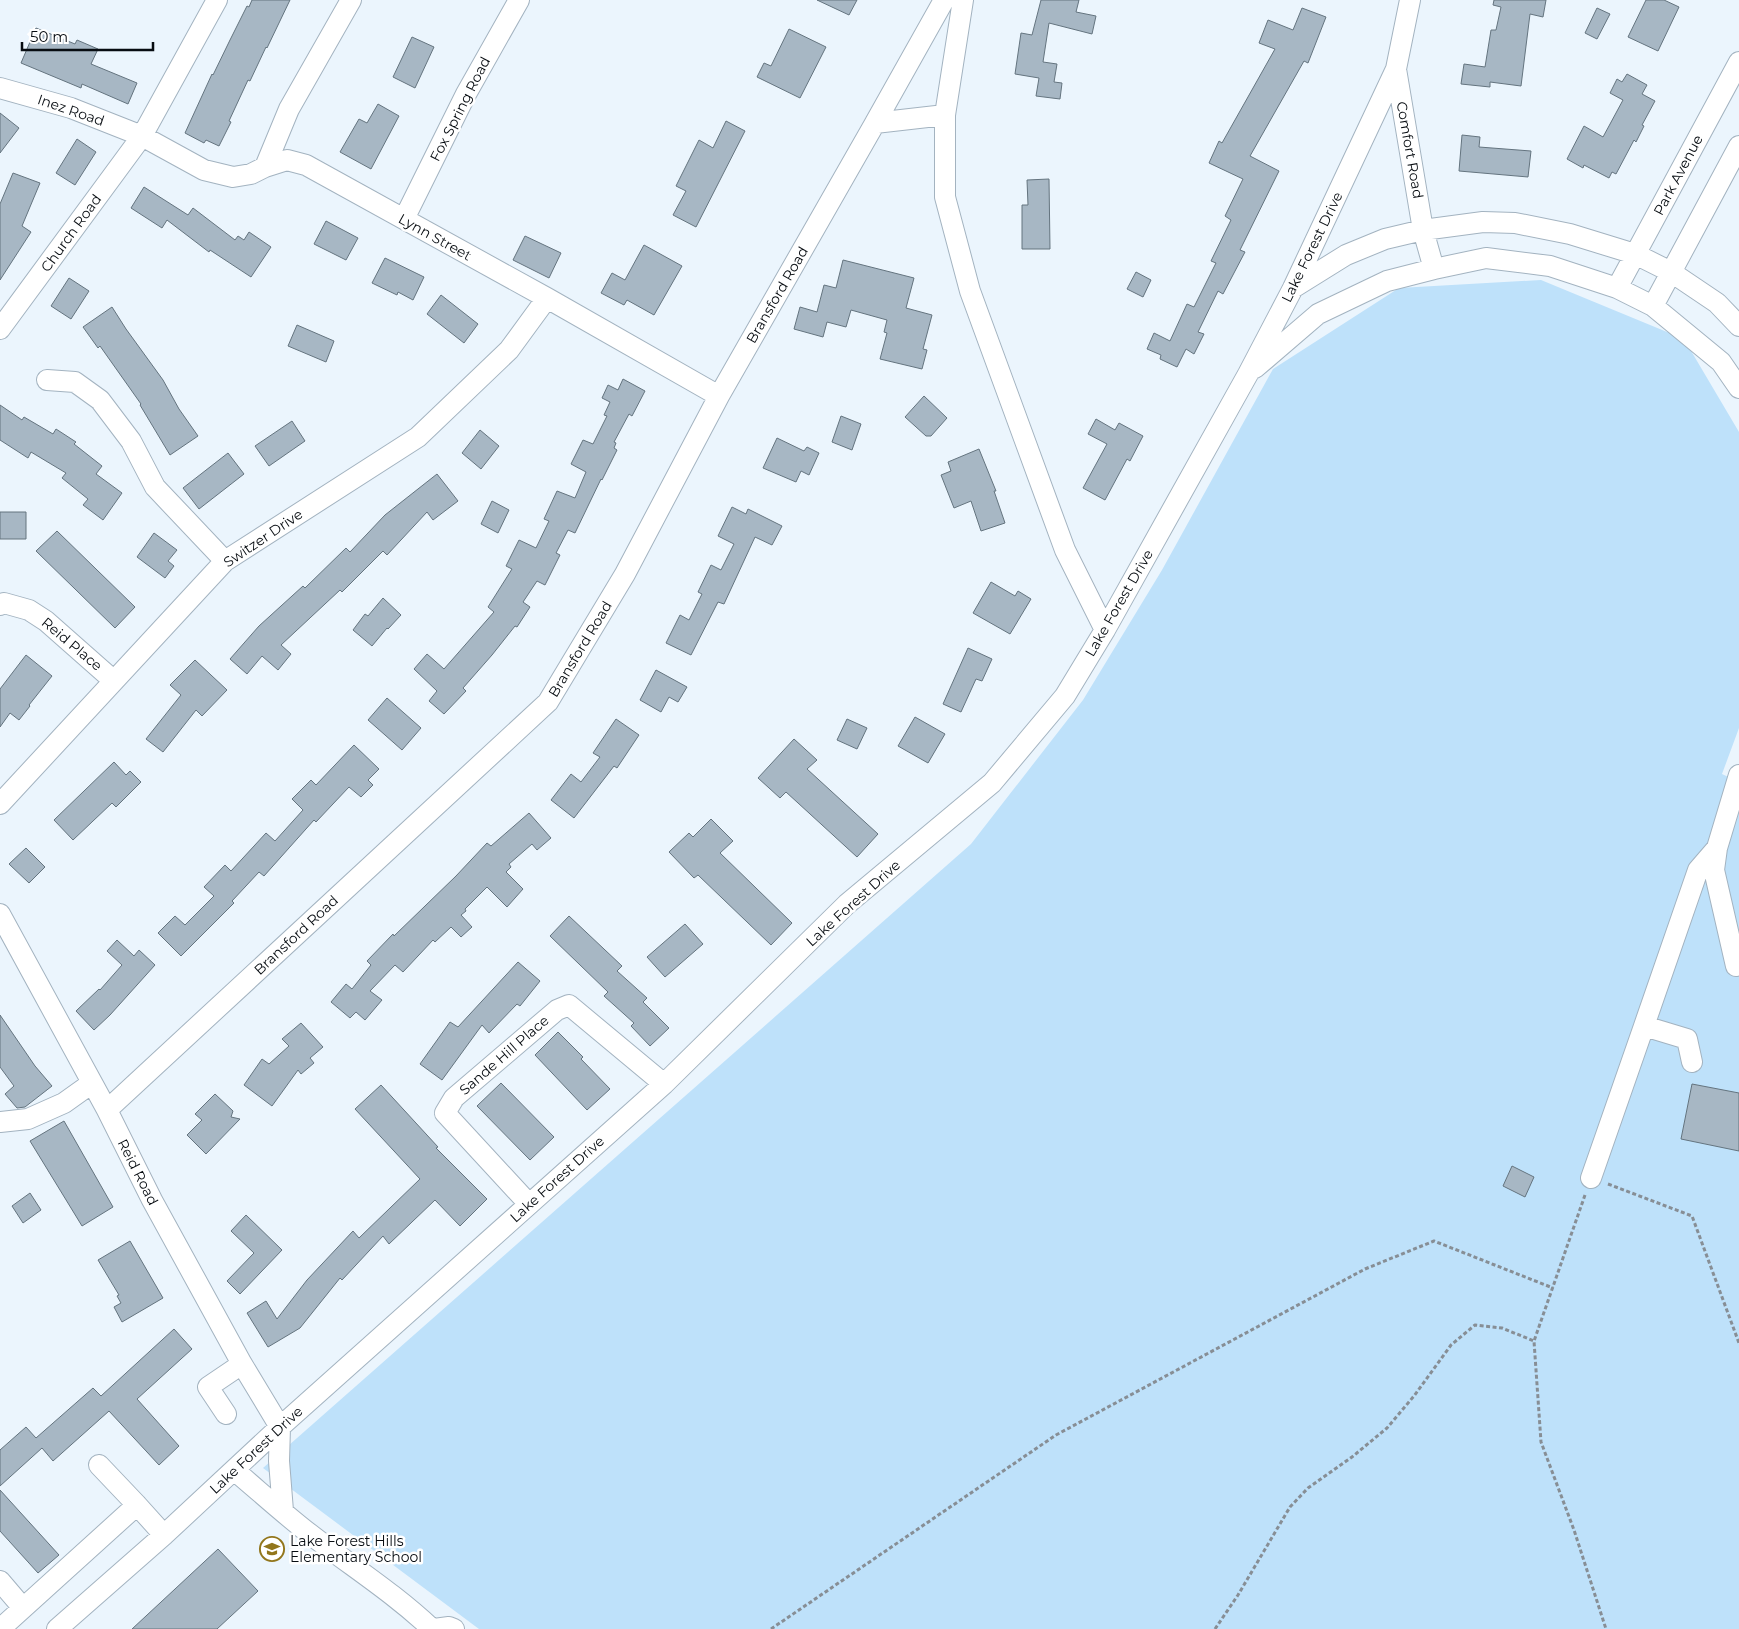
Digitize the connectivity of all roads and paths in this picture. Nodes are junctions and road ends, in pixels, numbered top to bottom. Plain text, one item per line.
1 (216, 0) edge
2 (351, 0) edge
3 (519, 0) edge
4 (944, 0) edge
5 (964, 0) edge
6 (1410, 0) edge
7 (1739, 62) edge
8 (1396, 69) junction
9 (0, 88) edge
10 (945, 115) junction
11 (875, 123) junction
12 (142, 136) junction
13 (1739, 146) edge
14 (265, 167) junction
15 (404, 219) junction
16 (1423, 230) junction
17 (1635, 254) junction
18 (1434, 268) junction
19 (1671, 272) junction
20 (1293, 288) junction
21 (1616, 288) junction
22 (547, 298) junction
23 (1653, 306) junction
24 (1739, 326) edge
25 (0, 329) edge
26 (1248, 374) junction
27 (47, 380) dead end
28 (1739, 388) edge
29 (719, 396) junction
30 (225, 561) junction
31 (0, 605) edge
32 (1105, 630) junction
33 (114, 681) junction
34 (1739, 775) edge
35 (0, 804) edge
36 (1717, 848) junction
37 (1717, 886) junction
38 (0, 914) edge
39 (1739, 923) edge
40 (1736, 966) dead end
41 (1644, 1026) junction
42 (1692, 1062) dead end
43 (92, 1083) junction
44 (664, 1084) junction
45 (107, 1110) junction
46 (0, 1122) edge
47 (1591, 1178) junction
48 (529, 1204) junction
49 (1553, 1288) junction
50 (1534, 1341) junction
51 (1739, 1343) edge
52 (242, 1364) junction
53 (226, 1414) dead end
54 (280, 1427) junction
55 (99, 1465) dead end
56 (234, 1470) junction
57 (137, 1505) junction
58 (283, 1511) junction
59 (164, 1535) junction
60 (0, 1582) edge
61 (24, 1608) junction
62 (0, 1629) edge
63 (57, 1629) edge
64 (433, 1629) edge
65 (454, 1629) edge
66 (771, 1629) edge
67 (1215, 1629) edge
68 (1606, 1629) edge

1 - 12 street, Church Road
2 - 14 street
3 - 15 street, Fox Spring Road
4 - 11 street, Bransford Road
5 - 10 street
6 - 8 street, Lake Forest Drive
7 - 17 street, Park Avenue
8 - 16 street, Comfort Road
8 - 20 street, Lake Forest Drive
9 - 12 street, Inez Road
10 - 11 street
10 - 32 street
11 - 29 street, Bransford Road
12 - 14 street, Lynn Street
12 - 25 street, Church Road
13 - 19 street
14 - 15 street, Lynn Street
15 - 22 street, Lynn Street
16 - 17 street
16 - 18 street, Comfort Road
16 - 20 street
17 - 19 street
17 - 21 street, Park Avenue
18 - 21 street
18 - 26 street
19 - 23 street
19 - 24 street
20 - 26 street, Lake Forest Drive
21 - 23 street
22 - 29 street, Lynn Street
22 - 30 street, Switzer Drive
23 - 28 street
26 - 32 street, Lake Forest Drive
27 - 30 street
29 - 45 street, Bransford Road
30 - 33 street, Switzer Drive
31 - 33 street, Reid Place
32 - 44 street, Lake Forest Drive
33 - 35 street, Switzer Drive
34 - 36 street
36 - 37 street
36 - 41 street
37 - 39 street
37 - 40 street
38 - 43 street, Reid Road
41 - 42 street
41 - 47 street
43 - 45 street, Reid Road
43 - 46 street
44 - 48 street, Lake Forest Drive
44 - 48 street, Sande Hill Place
45 - 52 street, Reid Road
47 - 49 path
47 - 51 path
48 - 54 street, Lake Forest Drive
49 - 50 path
49 - 66 path
50 - 67 path
50 - 68 path
52 - 53 street
52 - 54 street, Reid Road
54 - 56 street, Lake Forest Drive
54 - 58 street
55 - 57 street
56 - 58 street
56 - 59 street, Lake Forest Drive
57 - 59 street
57 - 61 street
58 - 64 street
59 - 63 street, Lake Forest Drive
60 - 61 street
61 - 62 street
64 - 65 street

